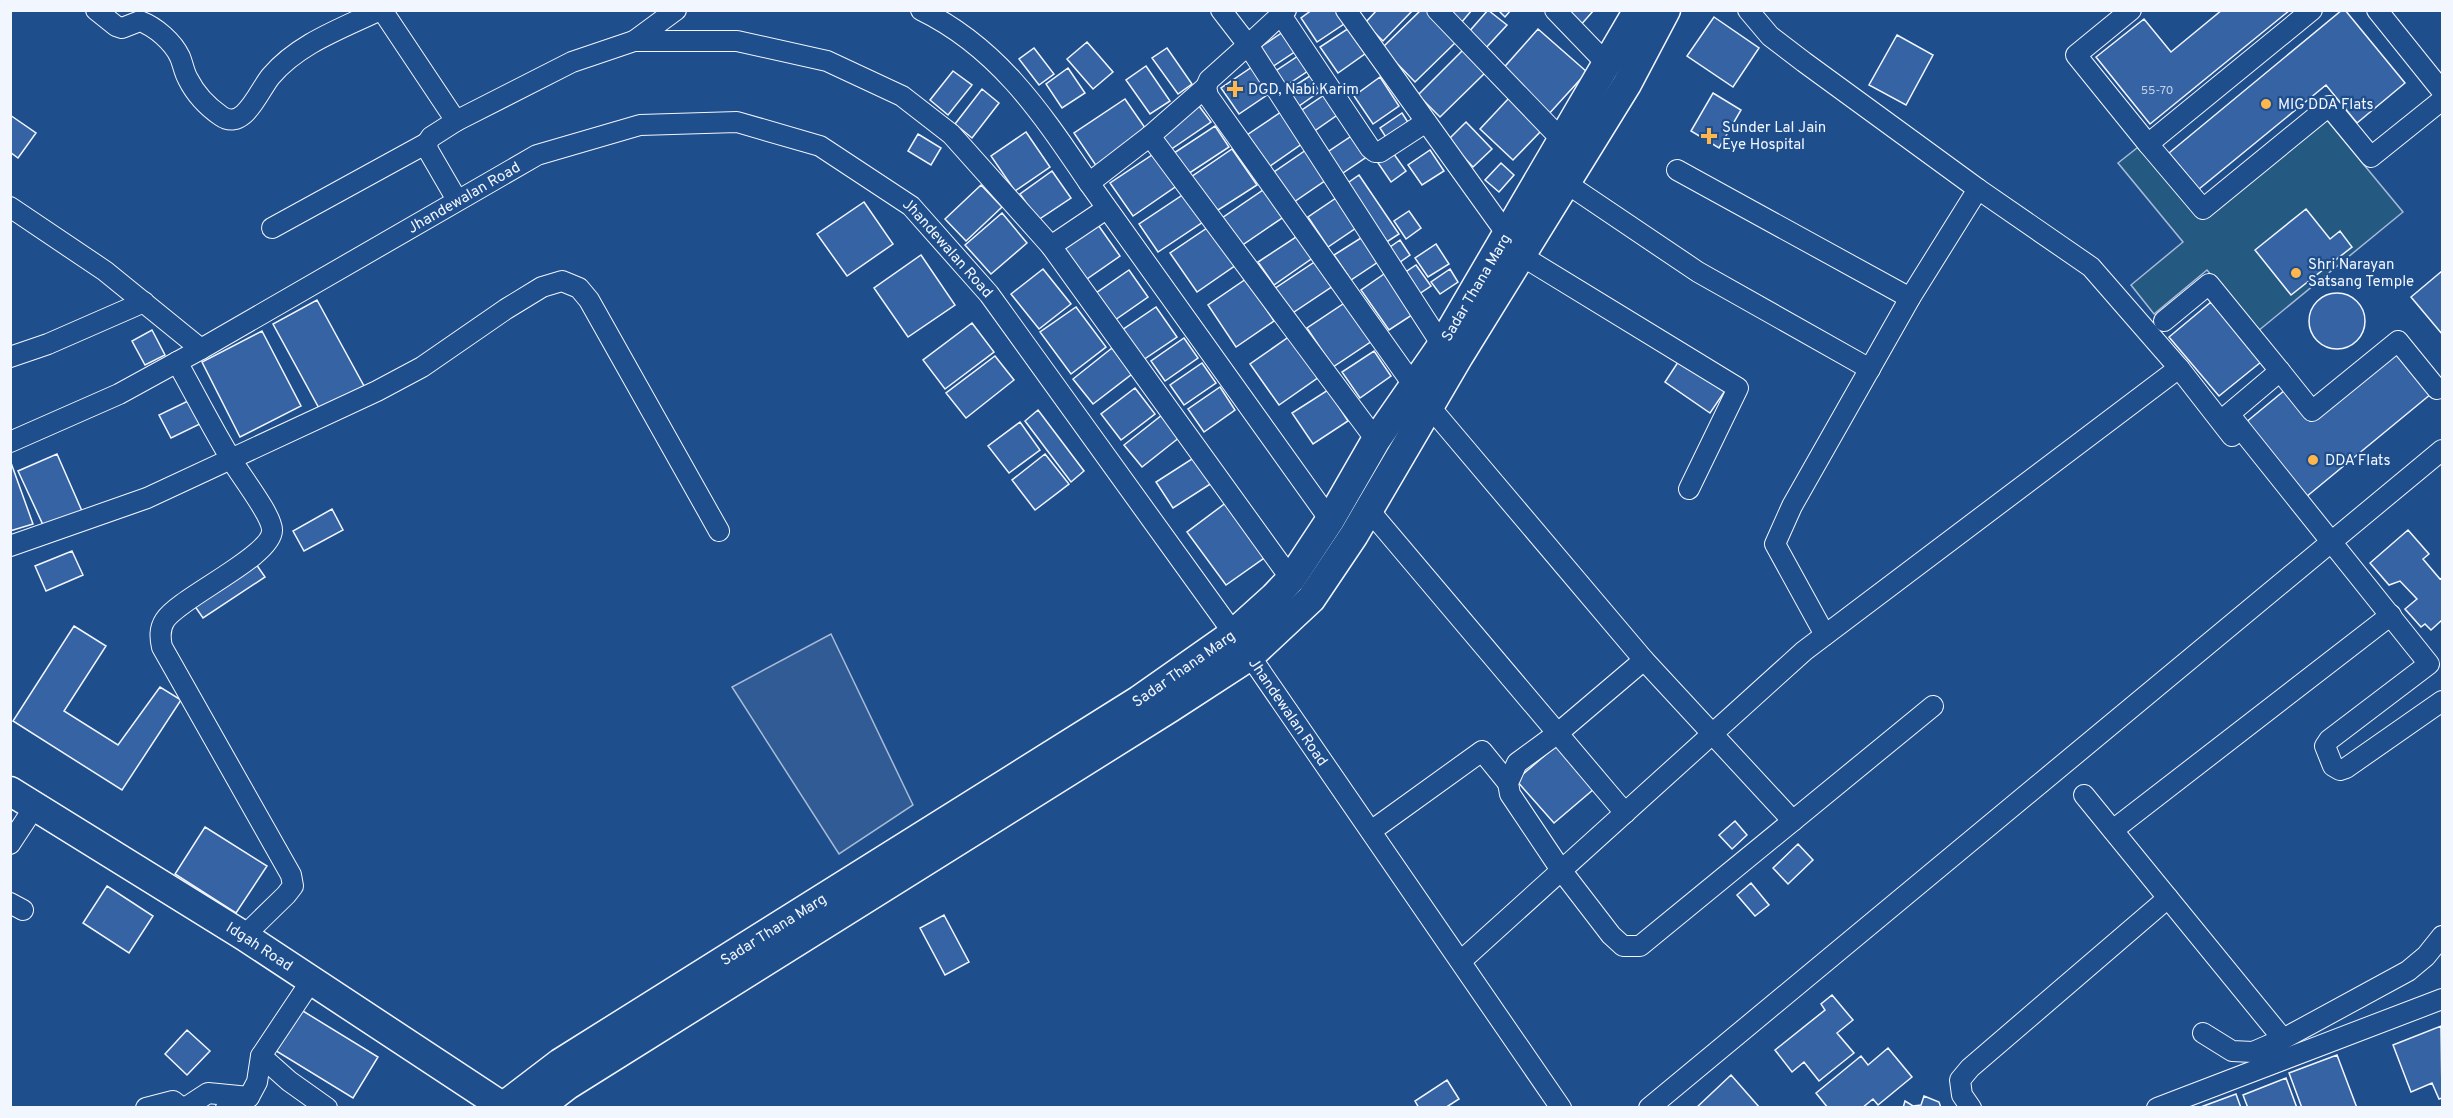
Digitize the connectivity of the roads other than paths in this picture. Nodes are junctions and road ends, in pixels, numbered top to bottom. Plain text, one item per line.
1 (96, 10) edge
2 (381, 10) edge
3 (676, 10) edge
4 (921, 10) edge
5 (1221, 10) edge
6 (1346, 10) edge
7 (1437, 10) edge
8 (1555, 10) edge
9 (1638, 10) edge
10 (1666, 10) edge
11 (1748, 10) edge
12 (2131, 10) edge
13 (2312, 10) edge
14 (2377, 10) edge
15 (1283, 13) edge
16 (634, 41) junction
17 (1248, 45) junction
18 (1607, 64) junction
19 (1206, 87) junction
20 (2442, 91) edge
21 (2442, 100) edge
22 (456, 121) junction
23 (1426, 122) junction
24 (1150, 136) junction
25 (1561, 139) junction
26 (427, 143) junction
27 (2148, 144) junction
28 (1677, 170) dead end
29 (1089, 183) junction
30 (1566, 183) junction
31 (1978, 189) junction
32 (457, 200) junction
33 (10, 207) edge
34 (1106, 209) junction
35 (272, 228) dead end
36 (1514, 244) junction
37 (1050, 246) junction
38 (1910, 298) junction
39 (144, 302) junction
40 (2164, 321) dead end
41 (1442, 345) junction
42 (201, 349) junction
43 (10, 357) edge
44 (177, 362) junction
45 (2179, 368) junction
46 (1870, 369) junction
47 (2280, 371) junction
48 (2437, 389) dead end
49 (1422, 396) junction
50 (1376, 440) junction
51 (10, 442) edge
52 (2442, 450) edge
53 (230, 459) junction
54 (2269, 483) dead end
55 (1689, 489) dead end
56 (1368, 509) junction
57 (1330, 520) junction
58 (718, 531) dead end
59 (2333, 541) junction
60 (10, 546) edge
61 (1291, 579) junction
62 (2391, 615) junction
63 (1826, 635) junction
64 (1242, 645) junction
65 (1644, 660) junction
66 (2442, 701) edge
67 (1934, 706) dead end
68 (1558, 733) junction
69 (1712, 734) junction
70 (1508, 783) junction
71 (10, 791) edge
72 (2084, 795) dead end
73 (35, 806) junction
74 (1625, 813) junction
75 (1793, 821) junction
76 (2113, 830) junction
77 (1371, 831) junction
78 (10, 844) edge
79 (1561, 870) junction
80 (2168, 898) junction
81 (244, 936) junction
82 (2442, 936) edge
83 (1461, 961) junction
84 (311, 981) junction
85 (2442, 999) edge
86 (2203, 1034) dead end
87 (2283, 1039) junction
88 (261, 1056) junction
89 (249, 1097) junction
90 (146, 1107) edge
91 (183, 1107) edge
92 (226, 1107) edge
93 (327, 1107) edge
94 (504, 1107) edge
95 (538, 1107) edge
96 (1561, 1107) edge
97 (1649, 1107) edge
98 (1971, 1107) edge
99 (2157, 1107) edge

1 - 2 street
2 - 22 street
3 - 16 street
4 - 29 street
5 - 17 street
6 - 23 street
7 - 25 street
8 - 18 street
9 - 18 street, Sadar Thana Marg
10 - 30 street, Sadar Thana Marg
11 - 31 street
12 - 27 street
13 - 27 street
14 - 20 street
15 - 17 street
15 - 23 street
16 - 22 street
16 - 37 street
17 - 19 street
17 - 41 street
18 - 25 street, Sadar Thana Marg
19 - 24 street
19 - 49 street
21 - 27 street
22 - 26 street
23 - 36 street
24 - 29 street
24 - 50 street
25 - 36 street, Sadar Thana Marg
26 - 32 street
26 - 35 street
28 - 38 street
29 - 34 street
30 - 36 street, Sadar Thana Marg
30 - 46 street
31 - 38 street
31 - 45 street
32 - 42 street, Jhandewalan Road
32 - 64 street, Jhandewalan Road
33 - 39 street
34 - 37 street
34 - 57 street
36 - 41 street, Sadar Thana Marg
36 - 49 street, Sadar Thana Marg
36 - 55 street
37 - 61 street
38 - 46 street
39 - 42 street
39 - 43 street
40 - 47 street
41 - 49 street, Sadar Thana Marg
42 - 44 street, Jhandewalan Road
44 - 51 street, Jhandewalan Road
44 - 53 street
45 - 54 street
45 - 63 street
46 - 63 street
47 - 48 street
47 - 59 street
49 - 50 street, Sadar Thana Marg
49 - 56 street, Sadar Thana Marg
49 - 65 street
50 - 57 street, Sadar Thana Marg
52 - 59 street
53 - 58 street
53 - 60 street
53 - 81 street
56 - 64 street, Sadar Thana Marg
56 - 68 street
57 - 61 street, Sadar Thana Marg
59 - 62 street
59 - 97 street
61 - 64 street, Sadar Thana Marg
62 - 66 street
62 - 76 street
63 - 69 street
64 - 77 street, Jhandewalan Road
64 - 94 street, Sadar Thana Marg
64 - 95 street, Sadar Thana Marg
65 - 68 street
65 - 69 street
67 - 75 street
68 - 70 street
68 - 74 street
69 - 74 street
69 - 75 street
70 - 77 street
70 - 79 street
71 - 73 street, Idgah Road
72 - 76 street
73 - 78 street
73 - 81 street, Idgah Road
74 - 79 street
75 - 79 street
76 - 80 street
77 - 83 street, Jhandewalan Road
79 - 83 street
80 - 87 street
80 - 98 street
81 - 84 street, Idgah Road
82 - 87 street
83 - 96 street, Jhandewalan Road
84 - 88 street
84 - 94 street, Idgah Road
85 - 99 street
86 - 87 street
88 - 89 street
88 - 93 street
89 - 91 street
89 - 92 street
90 - 91 street

